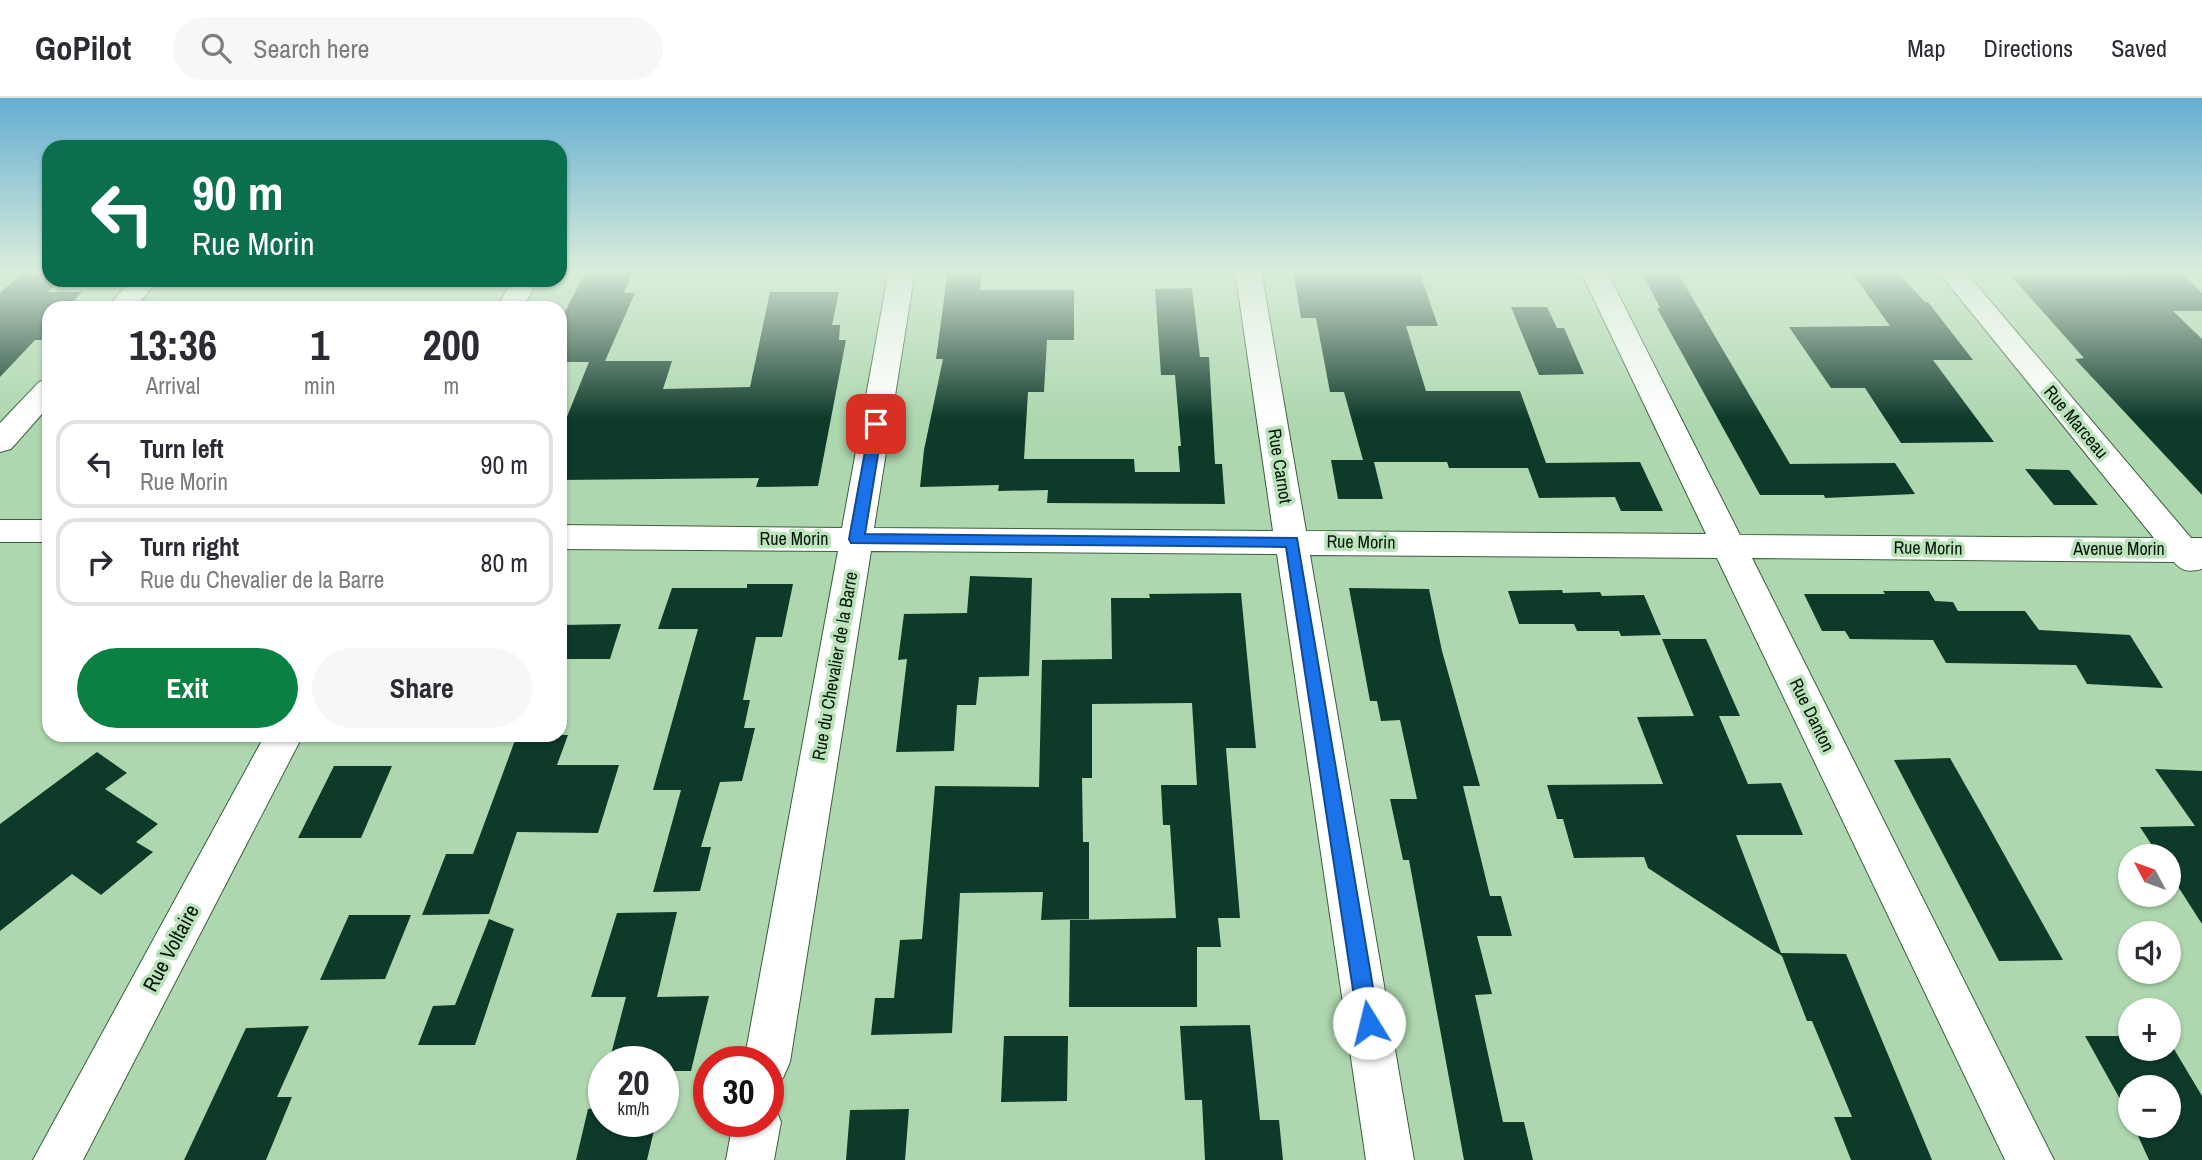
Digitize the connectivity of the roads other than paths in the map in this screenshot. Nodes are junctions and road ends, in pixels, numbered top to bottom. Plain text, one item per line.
1 (894, 320) edge
2 (1256, 320) edge
3 (1618, 320) edge
4 (1992, 320) edge
5 (42, 395) edge
6 (0, 442) edge
7 (0, 531) edge
8 (42, 531) edge
9 (567, 537) edge
10 (857, 539) junction
11 (1292, 541) junction
12 (1729, 545) junction
13 (2036, 549) joint
14 (2195, 558) edge
15 (281, 742) edge
16 (770, 1046) edge
17 (754, 1137) edge
18 (57, 1160) edge
19 (750, 1160) edge
20 (1390, 1160) edge
21 (2030, 1160) edge

1 - 10 street, Rue du Chevalier de la Barre
2 - 11 street, Rue Carnot
3 - 12 street, Rue Danton
4 - 14 street, Rue Marceau
5 - 6 street
7 - 8 street
9 - 10 street, Rue Morin
10 - 11 street, Rue Morin
10 - 16 street, Rue du Chevalier de la Barre
11 - 12 street, Rue Morin
11 - 20 street, Rue Carnot
12 - 13 street, Rue Morin
12 - 21 street, Rue Danton
13 - 14 street, Avenue Morin
15 - 18 street, Rue Voltaire
17 - 19 street

